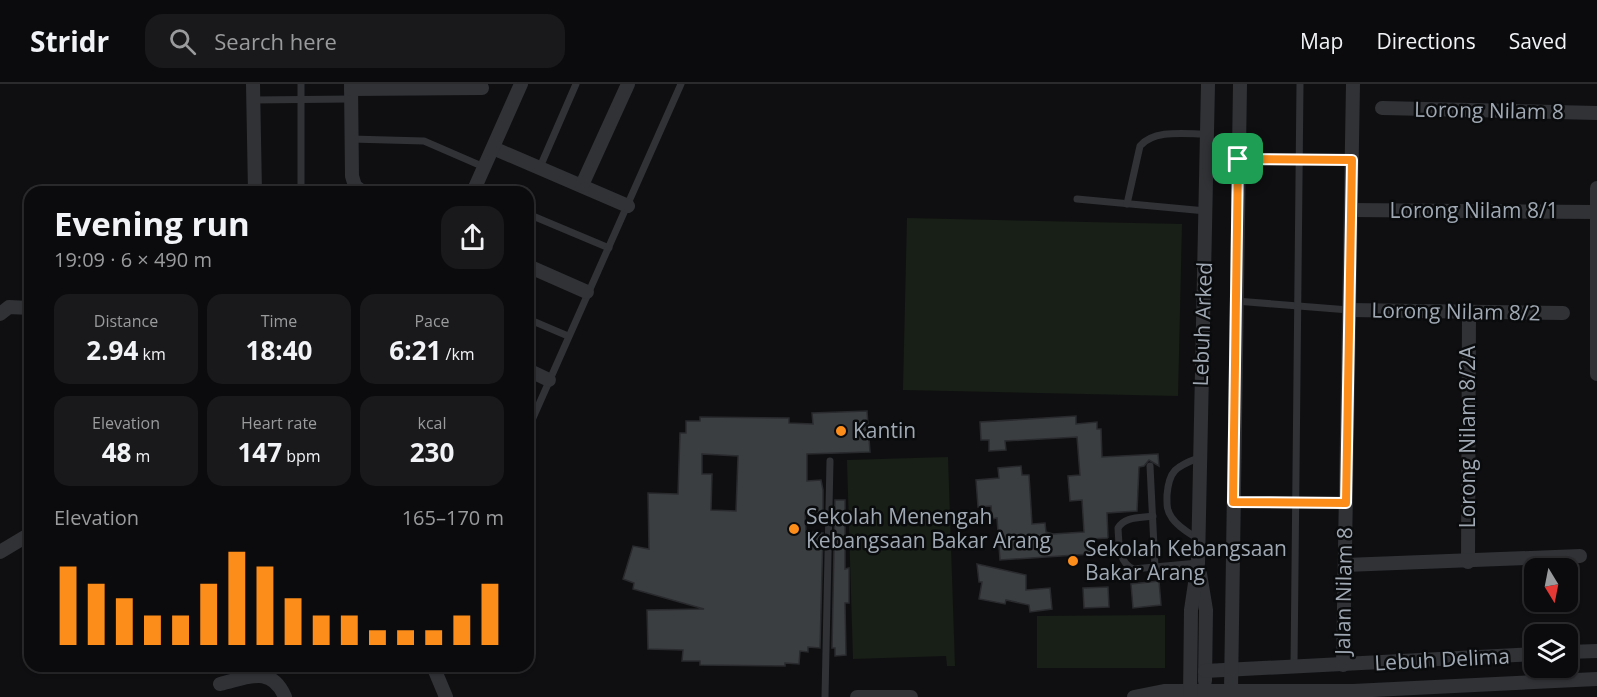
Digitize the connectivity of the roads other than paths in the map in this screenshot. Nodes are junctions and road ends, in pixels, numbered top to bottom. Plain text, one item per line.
1 (253, 84) edge
2 (301, 84) edge
3 (521, 84) edge
4 (576, 84) edge
5 (628, 84) edge
6 (681, 84) edge
7 (1208, 84) edge
8 (1240, 84) edge
9 (1300, 84) edge
10 (1353, 84) edge
11 (482, 88) dead end
12 (350, 90) edge
13 (302, 99) junction
14 (253, 100) junction
15 (1382, 108) dead end
16 (1597, 113) edge
17 (1206, 134) junction
18 (350, 139) junction
19 (494, 148) junction
20 (1238, 159) junction
21 (1299, 160) junction
22 (1352, 160) junction
23 (484, 167) junction
24 (540, 167) junction
25 (582, 185) junction
26 (255, 186) edge
27 (301, 186) edge
28 (355, 186) edge
29 (477, 186) edge
30 (1597, 188) edge
31 (1077, 198) dead end
32 (1127, 204) junction
33 (628, 206) junction
34 (1351, 210) junction
35 (1207, 211) junction
36 (1596, 212) edge
37 (534, 217) edge
38 (609, 248) junction
39 (534, 269) edge
40 (587, 292) junction
41 (1236, 301) junction
42 (24, 308) edge
43 (1298, 308) junction
44 (1349, 310) junction
45 (1469, 313) junction
46 (1563, 313) dead end
47 (0, 314) edge
48 (534, 322) edge
49 (568, 336) junction
50 (1596, 347) edge
51 (534, 373) edge
52 (1597, 374) edge
53 (549, 380) junction
54 (534, 415) edge
55 (1198, 458) junction
56 (830, 461) dead end
57 (1150, 466) dead end
58 (1233, 502) junction
59 (1296, 503) junction
60 (1346, 503) junction
61 (1153, 516) junction
62 (24, 538) edge
63 (1198, 539) junction
64 (0, 552) edge
65 (1580, 556) dead end
66 (1468, 562) junction
67 (1198, 563) junction
68 (1345, 565) junction
69 (1155, 567) junction
70 (1597, 651) edge
71 (1578, 652) edge
72 (1524, 655) edge
73 (1343, 665) junction
74 (1294, 667) junction
75 (1232, 670) junction
76 (1205, 671) junction
77 (436, 672) edge
78 (1597, 679) edge
79 (220, 684) dead end
80 (1460, 690) edge
81 (1231, 691) junction
82 (1353, 691) junction
83 (1190, 694) edge
84 (1205, 694) edge
85 (285, 697) edge
86 (446, 697) edge
87 (825, 697) edge
88 (857, 697) edge
89 (912, 697) edge
90 (1134, 697) edge
91 (1326, 697) edge

1 - 14 street
2 - 13 lane
3 - 19 street
4 - 24 lane
5 - 25 street
6 - 33 lane
7 - 17 street, Lebuh Arked
8 - 20 street, Lebuh Arked
9 - 21 lane
10 - 22 street, Jalan Nilam 8
11 - 12 street
12 - 13 lane
12 - 18 street
13 - 14 lane
13 - 27 lane
14 - 26 street
15 - 16 street, Lorong Nilam 8
17 - 32 lane
17 - 35 street, Lebuh Arked
18 - 23 lane
18 - 28 street
19 - 23 street
19 - 24 street
20 - 21 lane
20 - 41 street, Lebuh Arked
21 - 22 lane
21 - 43 lane
22 - 34 street, Jalan Nilam 8
23 - 29 street
24 - 25 street
25 - 33 street
30 - 36 street
31 - 32 lane
32 - 35 lane
33 - 38 lane
34 - 36 street, Lorong Nilam 8/1
34 - 44 street, Jalan Nilam 8
35 - 55 street, Lebuh Arked
36 - 50 street
37 - 38 lane
38 - 40 lane
39 - 40 street
40 - 49 lane
41 - 43 lane
41 - 58 street, Lebuh Arked
42 - 47 street
43 - 44 lane
43 - 59 lane
44 - 45 street, Lorong Nilam 8/2
44 - 60 street, Jalan Nilam 8
45 - 46 street, Lorong Nilam 8/2
45 - 66 street, Lorong Nilam 8/2A
48 - 49 lane
49 - 53 lane
50 - 52 street
51 - 53 street
53 - 54 lane
55 - 63 street, Lebuh Arked
55 - 63 lane
56 - 87 lane
57 - 61 lane
58 - 59 lane
58 - 75 street, Lebuh Arked
59 - 60 lane
59 - 74 lane
60 - 68 street, Jalan Nilam 8
61 - 69 lane
61 - 69 lane
62 - 64 street
63 - 67 street, Lebuh Arked
65 - 66 street
66 - 68 street
67 - 69 lane
67 - 76 street, Lebuh Arked
67 - 83 street, Lebuh Arked
68 - 73 street, Jalan Nilam 8
70 - 71 street
72 - 73 street, Lebuh Delima
73 - 74 street, Lebuh Delima
74 - 75 street, Lebuh Delima
75 - 76 street, Lebuh Delima
75 - 81 street, Lebuh Arked
76 - 84 street, Lebuh Arked
77 - 86 street
78 - 80 street, Lebuh Delima
79 - 85 street
80 - 82 street, Lebuh Delima
81 - 82 street, Lebuh Delima
81 - 84 street, Lebuh Delima
82 - 91 street, Lebuh Delima
83 - 84 street, Lebuh Delima
83 - 90 street, Lebuh Delima
88 - 89 street

